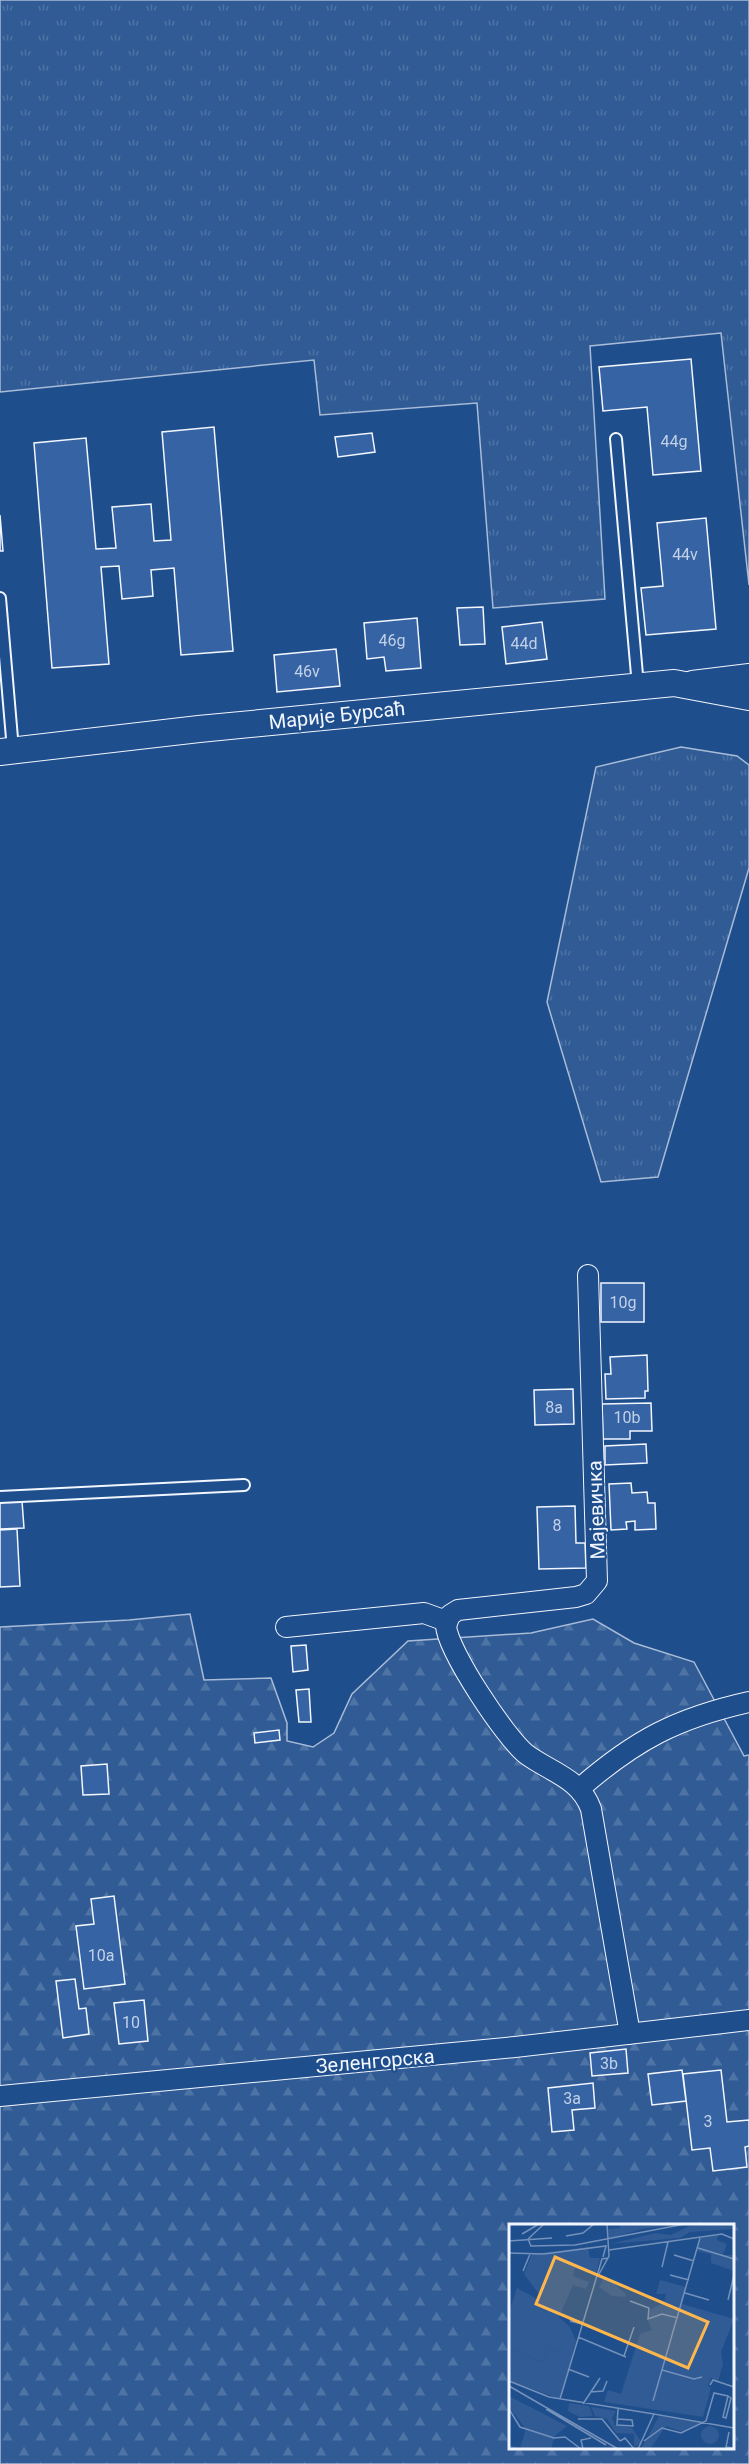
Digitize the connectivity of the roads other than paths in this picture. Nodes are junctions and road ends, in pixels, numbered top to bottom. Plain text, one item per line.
1 (616, 439) dead end
2 (0, 598) edge
3 (749, 674) edge
4 (674, 683) junction
5 (638, 686) junction
6 (749, 697) edge
7 (6, 751) edge
8 (588, 1275) dead end
9 (244, 1485) dead end
10 (0, 1497) edge
11 (446, 1621) junction
12 (286, 1626) dead end
13 (749, 1702) edge
14 (579, 1788) junction
15 (749, 2020) edge
16 (630, 2034) junction
17 (0, 2096) edge

1 - 5 lane
2 - 7 lane
3 - 4 street, Марије Бурсаћ
4 - 5 street, Марије Бурсаћ
4 - 6 street, Марије Бурсаћ
5 - 7 street, Марије Бурсаћ
8 - 11 street, Мајевичка
9 - 10 lane
11 - 12 street
11 - 14 street
13 - 14 street
14 - 16 street
15 - 16 street, Зеленгорска
16 - 17 street, Зеленгорска

